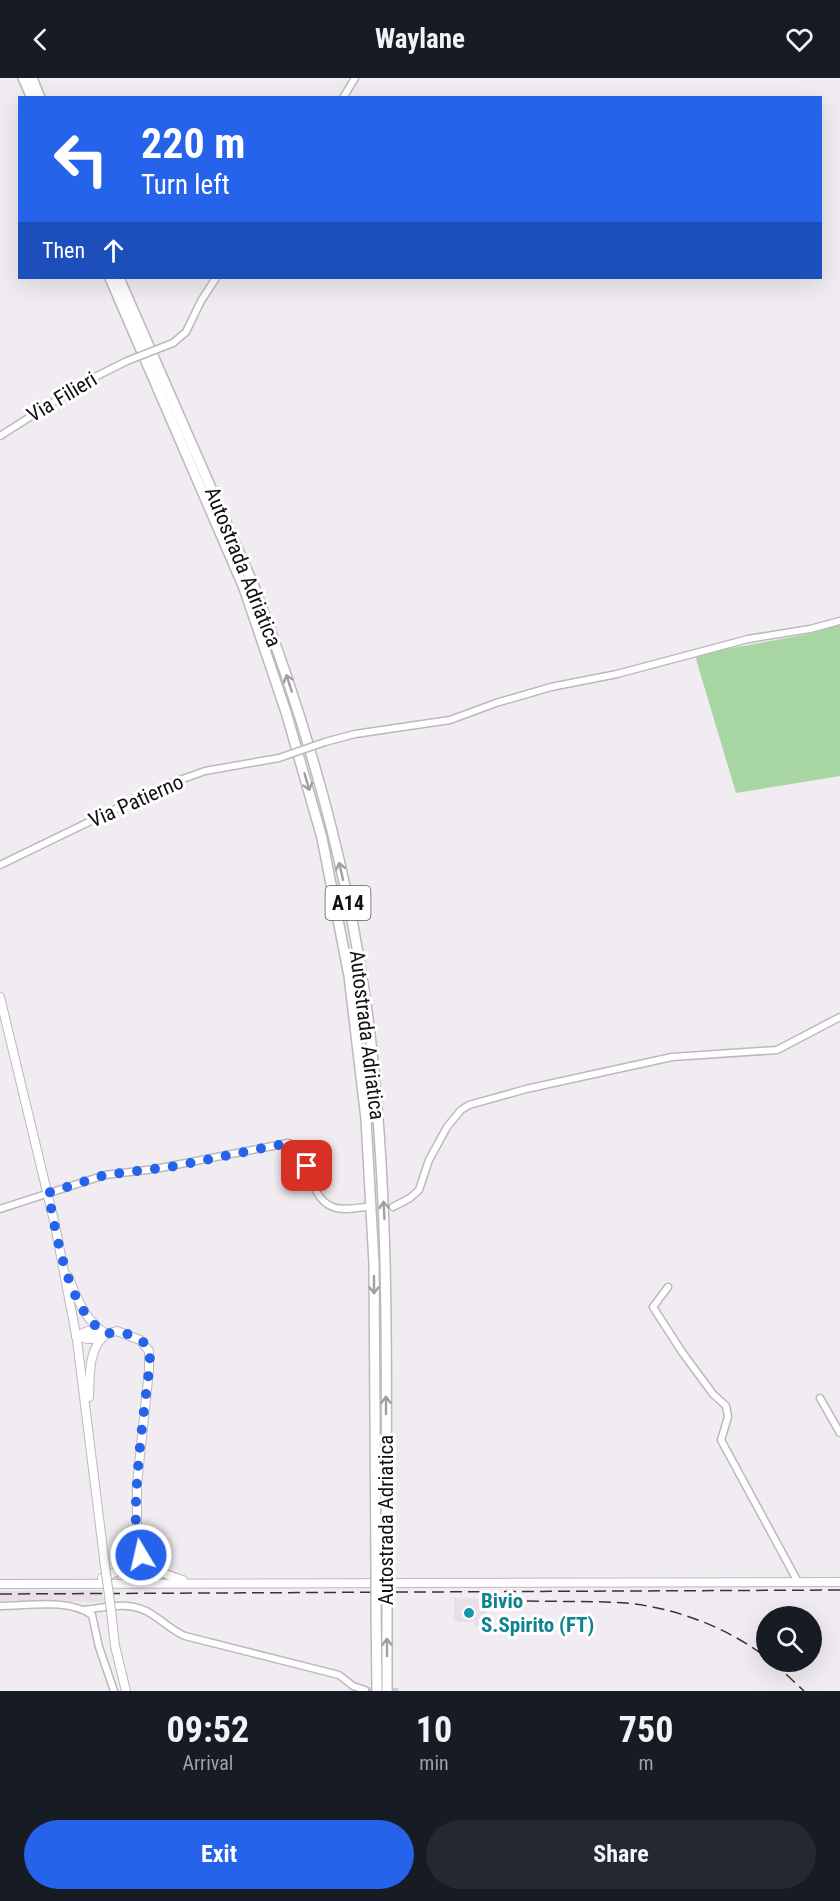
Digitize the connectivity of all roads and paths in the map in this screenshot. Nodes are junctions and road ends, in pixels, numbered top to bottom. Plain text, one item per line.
1 (23, 78) edge
2 (32, 78) edge
3 (355, 78) edge
4 (31, 96) edge
5 (39, 96) edge
6 (344, 96) edge
7 (110, 279) edge
8 (119, 279) edge
9 (215, 279) edge
10 (0, 436) edge
11 (840, 621) edge
12 (0, 865) edge
13 (0, 998) edge
14 (840, 1017) edge
15 (48, 1193) junction
16 (393, 1207) dead end
17 (366, 1208) dead end
18 (0, 1209) edge
19 (63, 1263) junction
20 (668, 1287) dead end
21 (106, 1334) junction
22 (76, 1335) junction
23 (820, 1398) dead end
24 (88, 1418) junction
25 (840, 1433) edge
26 (136, 1543) junction
27 (141, 1555) junction
28 (131, 1561) junction
29 (381, 1568) junction
30 (798, 1582) junction
31 (840, 1582) edge
32 (90, 1583) junction
33 (136, 1583) junction
34 (190, 1583) junction
35 (0, 1584) edge
36 (0, 1606) edge
37 (84, 1610) junction
38 (365, 1690) edge
39 (114, 1691) edge
40 (126, 1691) edge
41 (377, 1691) edge
42 (387, 1691) edge

1 - 4 highway
2 - 5 highway
3 - 6 street
7 -> 29 highway, Autostrada Adriatica / A14
29 -> 8 highway, Autostrada Adriatica / A14
9 - 10 street, Via Filieri, bridge
11 - 12 street, Via Patierno, bridge
13 - 15 main road
14 - 16 street
15 - 17 street
15 - 18 street
15 - 19 main road
19 - 21 main road
19 - 22 main road
20 - 30 street
21 - 22 main road
21 - 24 main road
21 - 26 main road
22 - 24 main road
23 - 25 street
24 - 40 main road, bridge
26 - 27 main road
26 - 28 main road
27 - 33 main road
27 - 34 main road
28 - 32 main road
28 - 33 main road
29 - 41 highway, Autostrada Adriatica / A14, bridge
42 -> 29 highway, Autostrada Adriatica / A14, bridge
30 - 31 main road
30 - 34 main road
32 - 33 main road
32 - 35 main road
33 - 34 main road
36 - 37 street
37 - 38 street
37 - 39 street

